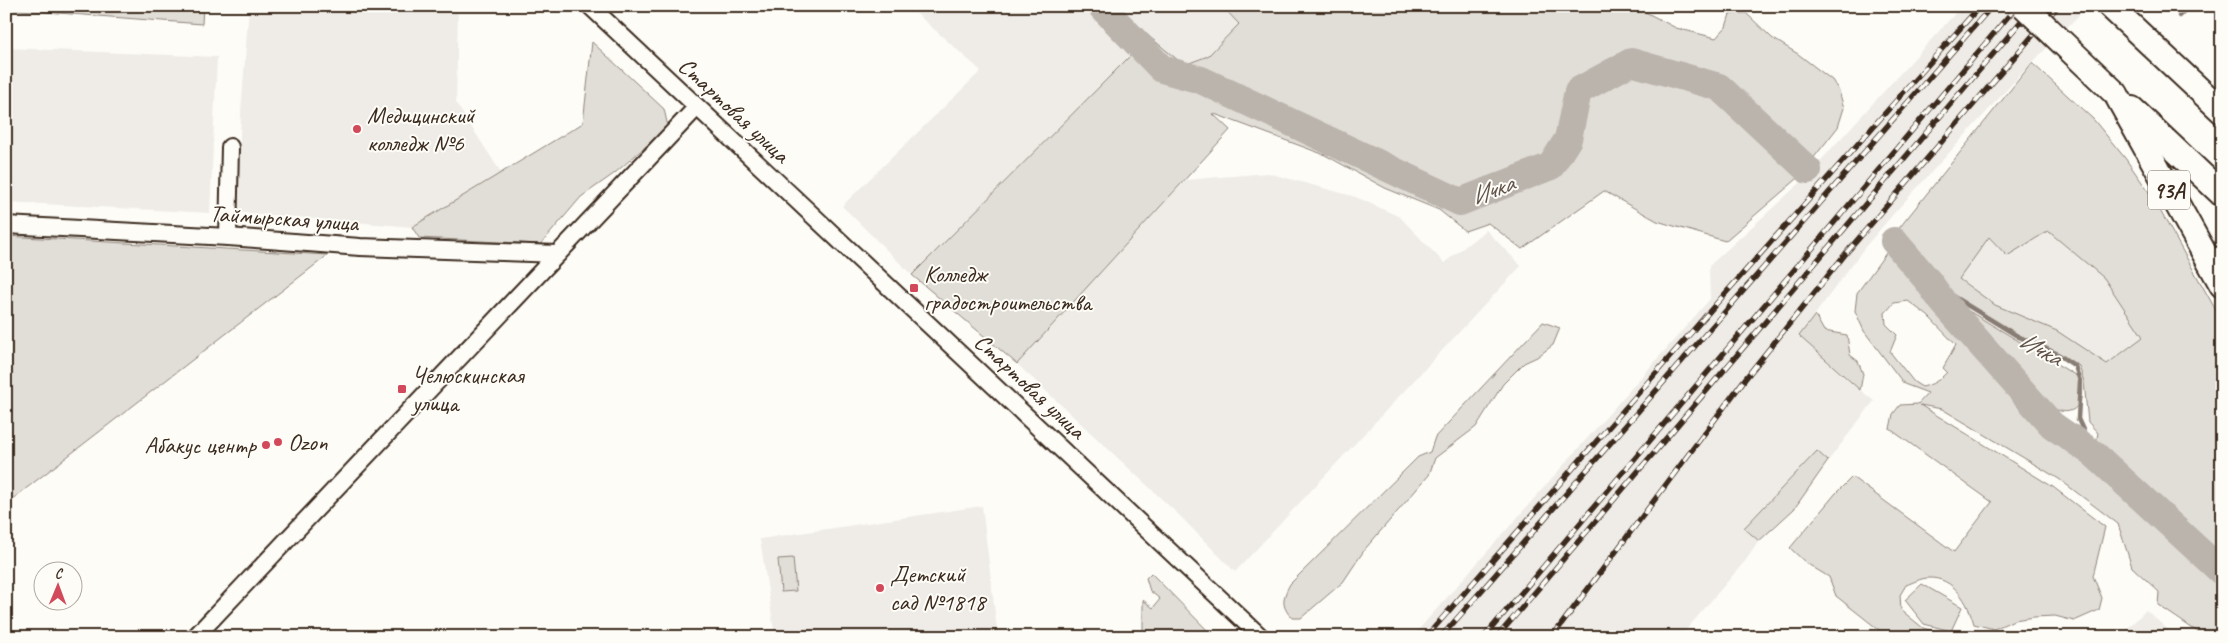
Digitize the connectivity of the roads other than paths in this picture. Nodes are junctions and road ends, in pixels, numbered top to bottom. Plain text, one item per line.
1 (590, 6) edge
2 (2024, 6) edge
3 (2110, 6) edge
4 (2116, 94) junction
5 (696, 108) junction
6 (2222, 111) edge
7 (230, 147) dead end
8 (2222, 194) edge
9 (6, 225) edge
10 (228, 237) junction
11 (558, 254) junction
12 (2222, 285) edge
13 (195, 637) edge
14 (1262, 637) edge

1 - 5 street, Стартовая улица
2 - 4 highway, bridge
3 - 6 highway
4 - 8 highway
4 - 12 highway, 93A
5 - 11 street
5 - 14 street, Стартовая улица
7 - 10 street
9 - 10 street, Таймырская улица
10 - 11 street, Таймырская улица
11 - 13 street

